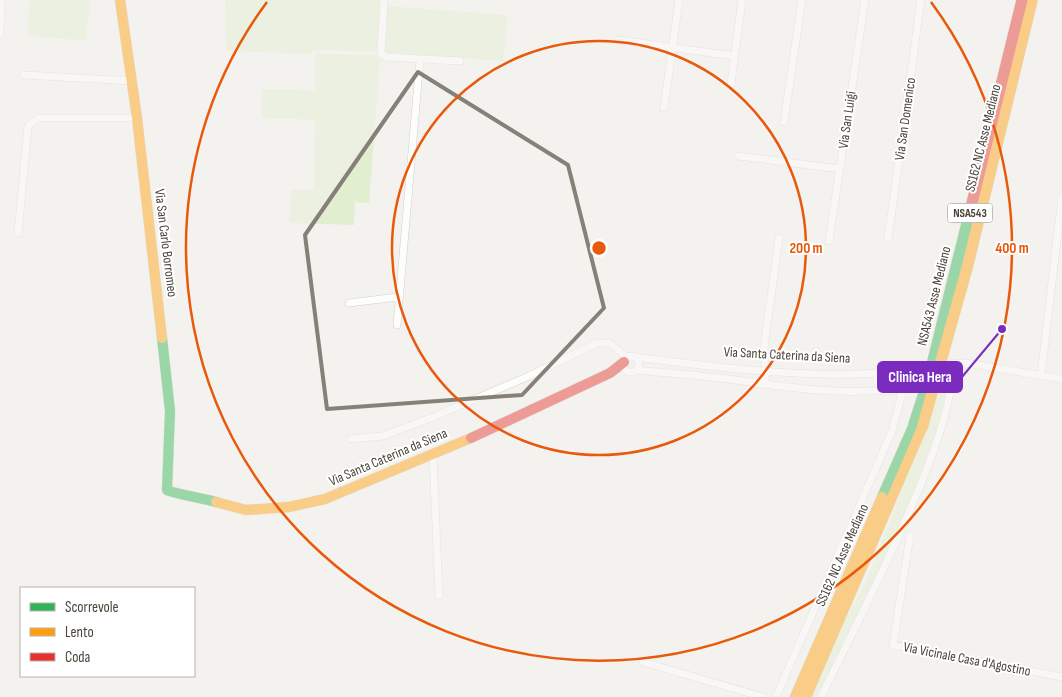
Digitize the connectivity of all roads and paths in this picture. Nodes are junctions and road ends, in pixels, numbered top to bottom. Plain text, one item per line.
1 (1, 0) edge
2 (120, 0) edge
3 (384, 0) edge
4 (679, 0) edge
5 (742, 0) edge
6 (802, 0) edge
7 (865, 0) edge
8 (921, 0) edge
9 (1022, 0) edge
10 (1032, 0) edge
11 (0, 34) edge
12 (619, 40) dead end
13 (673, 48) junction
14 (734, 56) junction
15 (420, 59) junction
16 (460, 61) dead end
17 (24, 75) dead end
18 (133, 81) junction
19 (731, 84) dead end
20 (664, 108) dead end
21 (138, 118) junction
22 (784, 122) dead end
23 (738, 156) dead end
24 (840, 169) junction
25 (1062, 197) edge
26 (18, 233) dead end
27 (779, 238) dead end
28 (888, 239) dead end
29 (829, 241) dead end
30 (398, 297) junction
31 (349, 303) dead end
32 (397, 325) dead end
33 (667, 361) junction
34 (628, 362) junction
35 (950, 364) junction
36 (912, 366) junction
37 (897, 369) junction
38 (636, 370) junction
39 (766, 370) junction
40 (879, 372) junction
41 (666, 373) junction
42 (902, 376) junction
43 (1041, 376) junction
44 (1062, 379) edge
45 (764, 385) junction
46 (900, 385) junction
47 (884, 390) junction
48 (918, 426) junction
49 (351, 439) dead end
50 (433, 455) junction
51 (166, 490) joint
52 (910, 536) dead end
53 (439, 596) dead end
54 (643, 662) dead end
55 (1062, 677) edge
56 (763, 697) edge
57 (776, 697) edge
58 (795, 697) edge
59 (806, 697) edge
60 (821, 697) edge

1 - 11 street
2 - 18 main road, Via San Carlo Borromeo
3 - 15 street
4 - 13 street
5 - 14 street
6 - 22 street
7 - 24 street, Via San Luigi
8 - 28 street, Via San Domenico
9 - 48 main road, NSA543 Asse Mediano / NSA543, bridge
10 - 48 main road, SS162 NC Asse Mediano, bridge
12 - 13 street
13 - 14 street
13 - 20 street
14 - 19 street
15 - 16 street
15 - 30 street
17 - 18 street
18 - 21 main road, Via San Carlo Borromeo
21 - 26 street
21 - 51 main road, Via San Carlo Borromeo
23 - 24 street
24 - 29 street, Via San Luigi
25 - 43 street
27 - 39 street
30 - 31 street
30 - 32 street
33 - 34 street, Via Santa Caterina da Siena
33 - 39 street, Via Santa Caterina da Siena
33 - 41 street
34 - 38 street, Via Santa Caterina da Siena
34 - 38 street
34 - 49 street
34 - 50 main road, Via Santa Caterina da Siena
35 - 36 street
35 - 43 street
35 - 60 street
36 - 37 street
36 - 42 street
37 - 40 street
37 - 42 street
38 - 41 street, Via Santa Caterina da Siena
39 - 40 street, Via Santa Caterina da Siena
39 - 45 street
40 - 47 street
41 - 45 street, Via Santa Caterina da Siena
42 - 46 street
43 - 44 street
45 - 47 street, Via Santa Caterina da Siena
46 - 47 street
46 - 57 street
48 - 58 main road, SS162 NC Asse Mediano
48 - 59 main road, NSA543 Asse Mediano / NSA543
50 - 51 main road, Via Santa Caterina da Siena
50 - 53 street
52 - 55 street, Via Vicinale Casa d'Agostino
54 - 56 street

